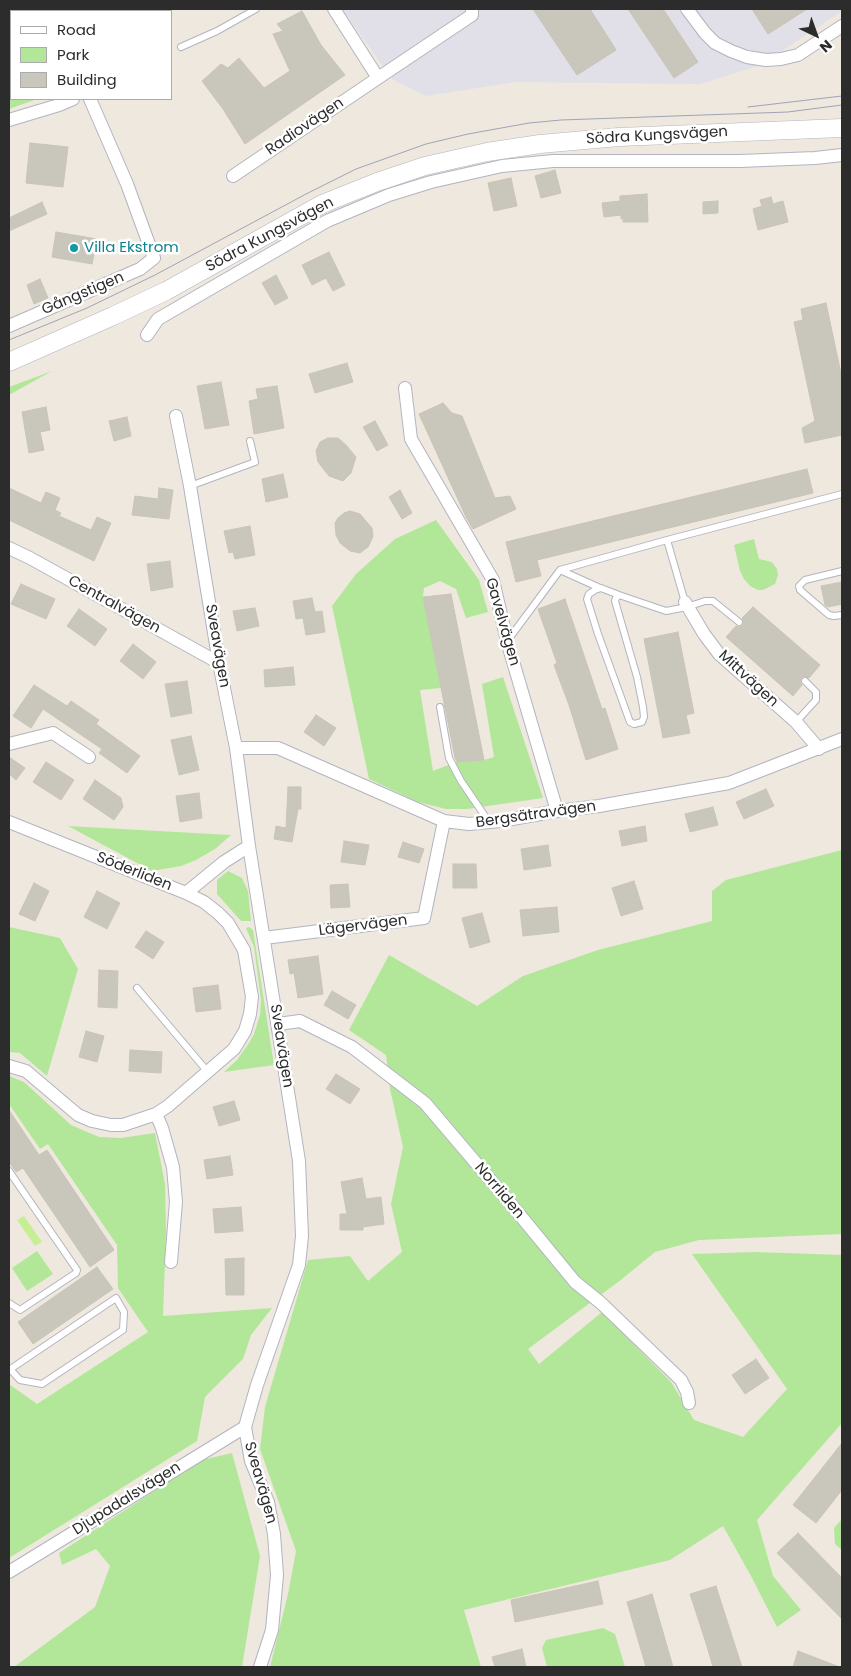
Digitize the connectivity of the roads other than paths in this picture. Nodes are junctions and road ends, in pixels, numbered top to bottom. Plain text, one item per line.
1 (256, 9) edge
2 (334, 9) edge
3 (472, 9) edge
4 (686, 9) edge
5 (842, 26) edge
6 (181, 47) dead end
7 (378, 78) junction
8 (71, 100) edge
9 (90, 100) edge
10 (9, 120) edge
11 (842, 128) edge
12 (842, 155) edge
13 (232, 176) dead end
14 (9, 326) edge
15 (147, 335) dead end
16 (9, 362) edge
17 (405, 388) dead end
18 (176, 416) dead end
19 (250, 441) dead end
20 (190, 486) junction
21 (842, 494) edge
22 (667, 540) junction
23 (9, 548) edge
24 (560, 570) junction
25 (842, 571) edge
26 (601, 588) junction
27 (619, 595) junction
28 (686, 604) junction
29 (842, 615) edge
30 (739, 622) dead end
31 (508, 641) junction
32 (219, 662) junction
33 (805, 681) dead end
34 (440, 707) dead end
35 (796, 722) junction
36 (842, 739) edge
37 (9, 744) edge
38 (236, 748) junction
39 (819, 748) junction
40 (89, 757) dead end
41 (557, 811) junction
42 (9, 822) edge
43 (444, 822) junction
44 (489, 822) junction
45 (249, 846) junction
46 (186, 893) junction
47 (264, 938) junction
48 (137, 988) dead end
49 (278, 1024) junction
50 (9, 1066) edge
51 (208, 1071) junction
52 (156, 1114) junction
53 (9, 1171) edge
54 (171, 1262) dead end
55 (9, 1303) edge
56 (9, 1370) edge
57 (689, 1402) dead end
58 (245, 1427) junction
59 (9, 1572) edge
60 (260, 1667) edge

1 - 6 lane
2 - 7 street
3 - 7 street, Radiovägen
4 - 5 street
7 - 13 street, Radiovägen
8 - 10 street
9 - 14 street, Gångstigen
11 - 16 main road, Södra Kungsvägen
12 - 15 street, Södra Kungsvägen
17 - 31 street, Gavelvägen
18 - 20 street, Sveavägen
19 - 20 lane
20 - 32 street, Sveavägen
21 - 22 lane
22 - 24 lane
22 - 28 lane
23 - 32 street, Centralvägen
24 - 26 lane
24 - 31 lane
25 - 29 lane
26 - 27 lane
26 - 27 lane
27 - 28 lane
28 - 30 lane
28 - 35 street, Mittvägen
31 - 41 street, Gavelvägen
32 - 38 street, Sveavägen
33 - 35 lane
34 - 44 lane
35 - 39 street, Mittvägen
36 - 39 street, Bergsätravägen
37 - 40 street
38 - 43 street, Bergsätravägen
38 - 45 street, Sveavägen
39 - 41 street, Bergsätravägen
41 - 44 street, Bergsätravägen
42 - 46 street, Söderliden
43 - 44 street, Bergsätravägen
43 - 47 street, Lägervägen
45 - 46 street, Söderliden
45 - 47 street, Sveavägen
46 - 51 street
47 - 49 street, Sveavägen
48 - 51 lane
49 - 57 street, Norrliden
49 - 58 street, Sveavägen
50 - 52 street
51 - 52 street
52 - 54 street
53 - 55 lane
56 - 56 lane
58 - 59 street, Djupadalsvägen
58 - 60 street, Sveavägen

